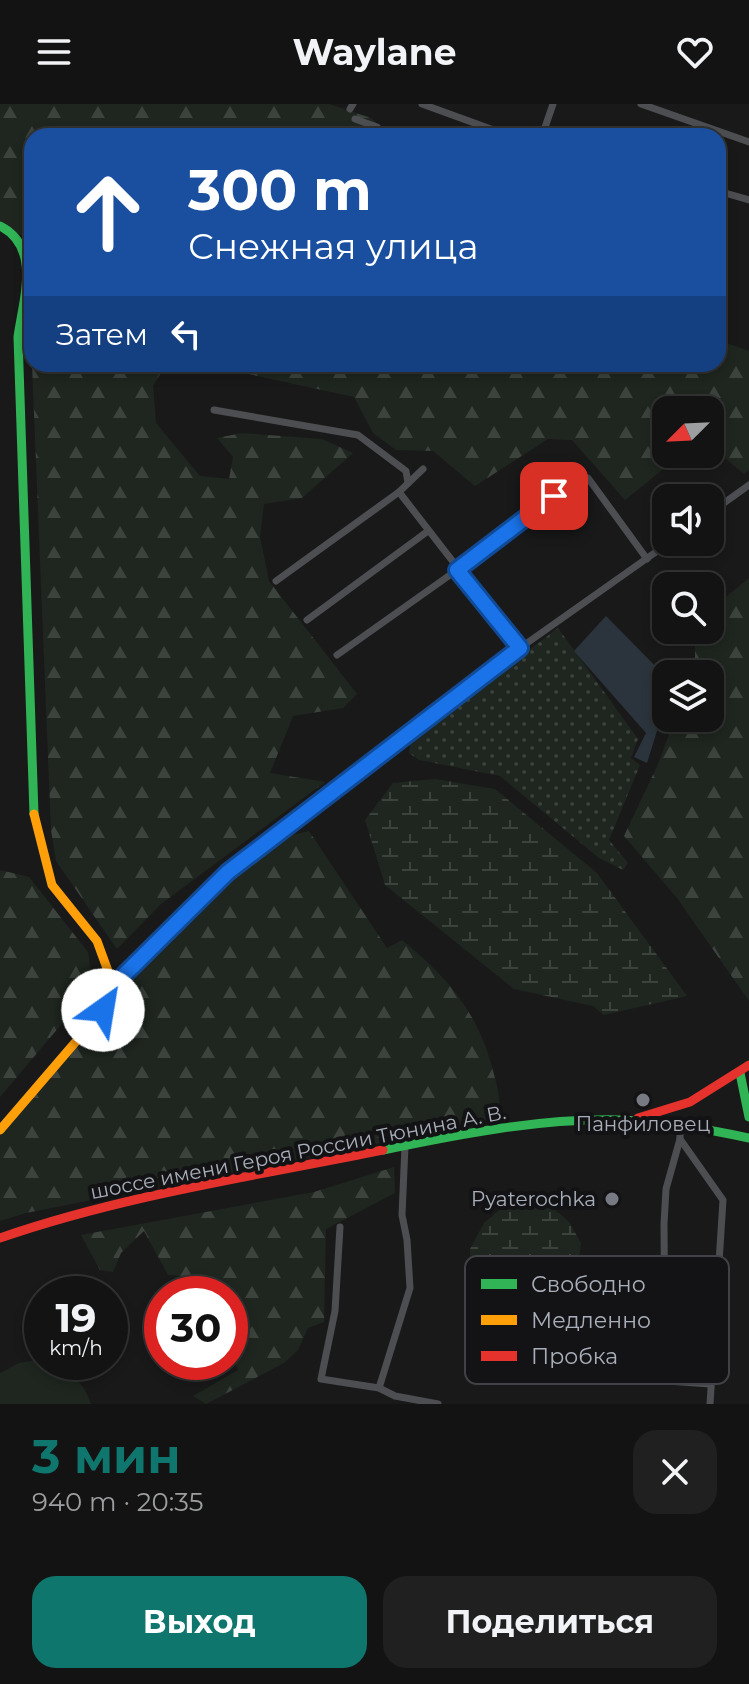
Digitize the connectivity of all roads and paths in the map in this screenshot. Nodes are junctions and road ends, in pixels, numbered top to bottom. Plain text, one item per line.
1 (422, 104) edge
2 (553, 104) edge
3 (641, 104) edge
4 (355, 119) dead end
5 (378, 128) edge
6 (488, 128) edge
7 (545, 128) edge
8 (709, 128) edge
9 (726, 134) edge
10 (749, 142) edge
11 (726, 193) edge
12 (749, 200) edge
13 (0, 226) edge
14 (24, 251) edge
15 (24, 275) edge
16 (214, 410) dead end
17 (423, 469) dead end
18 (408, 483) junction
19 (749, 485) edge
20 (399, 492) junction
21 (724, 503) edge
22 (428, 531) junction
23 (652, 555) edge
24 (647, 559) junction
25 (457, 570) junction
26 (276, 581) dead end
27 (307, 620) dead end
28 (520, 648) junction
29 (337, 655) dead end
30 (103, 1010) junction
31 (749, 1065) edge
32 (740, 1073) junction
33 (749, 1117) edge
34 (627, 1121) junction
35 (680, 1125) junction
36 (0, 1130) edge
37 (749, 1138) edge
38 (680, 1139) junction
39 (405, 1146) junction
40 (340, 1227) dead end
41 (0, 1238) edge
42 (664, 1256) edge
43 (719, 1256) edge
44 (710, 1384) edge
45 (379, 1388) junction
46 (438, 1404) edge
47 (710, 1404) edge

1 - 6 street
2 - 7 street
3 - 8 street
4 - 5 street
9 - 10 street
11 - 12 street
13 - 14 street
15 - 30 street
16 - 18 street
17 - 18 street
18 - 20 street
19 - 21 street
20 - 22 street
20 - 26 street
22 - 25 street
22 - 27 street
23 - 24 street
24 - 25 street
24 - 28 street
25 - 28 street
25 - 29 street
28 - 30 street
30 - 36 street
31 - 32 street
32 - 33 street
32 - 34 street
34 - 35 street, шоссе имени Героя России Тюнина А. В.
34 - 39 street, шоссе имени Героя России Тюнина А. В.
35 - 37 street, шоссе имени Героя России Тюнина А. В.
35 - 38 street
38 - 42 street
38 - 43 street
39 - 41 street, шоссе имени Героя России Тюнина А. В.
39 - 45 street
40 - 45 street
44 - 47 street
45 - 46 street

